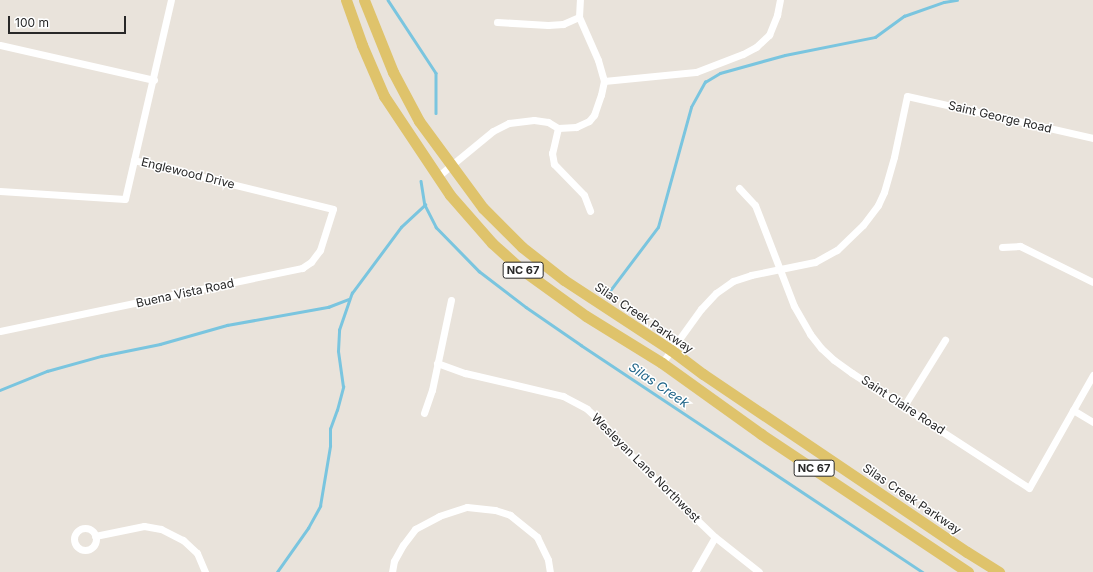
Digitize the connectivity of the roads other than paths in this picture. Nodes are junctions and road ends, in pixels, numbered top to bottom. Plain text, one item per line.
1 (172, 0) edge
2 (346, 0) edge
3 (364, 0) edge
4 (580, 0) edge
5 (780, 0) edge
6 (579, 17) junction
7 (496, 22) dead end
8 (0, 45) edge
9 (154, 80) junction
10 (604, 81) junction
11 (558, 128) junction
12 (1093, 138) edge
13 (134, 160) junction
14 (451, 166) junction
15 (437, 177) junction
16 (739, 188) dead end
17 (0, 191) edge
18 (333, 209) joint
19 (590, 211) dead end
20 (1002, 247) dead end
21 (779, 268) junction
22 (1093, 282) edge
23 (451, 300) dead end
24 (0, 331) edge
25 (945, 340) dead end
26 (671, 350) junction
27 (437, 363) junction
28 (662, 363) junction
29 (1093, 375) edge
30 (904, 406) junction
31 (1073, 410) junction
32 (424, 412) dead end
33 (1093, 422) edge
34 (96, 536) dead end
35 (715, 537) junction
36 (205, 572) edge
37 (392, 572) edge
38 (550, 572) edge
39 (695, 572) edge
40 (759, 572) edge
41 (968, 572) edge
42 (999, 572) edge

1 - 9 street
2 - 15 main road, NC 67
3 - 14 main road, Silas Creek Parkway / NC 67
4 - 6 street
5 - 10 street
6 - 7 street
6 - 10 street
8 - 9 street
9 - 13 street
10 - 11 street
11 - 14 street
11 - 19 street
12 - 21 street, Saint George Road
13 - 17 street, Englewood Drive
13 - 18 street, Englewood Drive
14 - 15 street
14 - 26 main road, Silas Creek Parkway / NC 67
15 - 28 main road, NC 67
16 - 21 street, Saint Claire Road
18 - 24 street, Buena Vista Road
20 - 22 street
21 - 26 street
21 - 30 street, Saint Claire Road
23 - 27 street
25 - 30 street
26 - 28 street
26 - 42 main road, Silas Creek Parkway / NC 67
27 - 32 street
27 - 35 street, Wesleyan Lane Northwest
28 - 41 main road, NC 67
29 - 31 street, Saint Claire Road
30 - 31 street, Saint Claire Road
31 - 33 street
34 - 36 street
35 - 39 street
35 - 40 street, Wesleyan Lane Northwest
37 - 38 street

